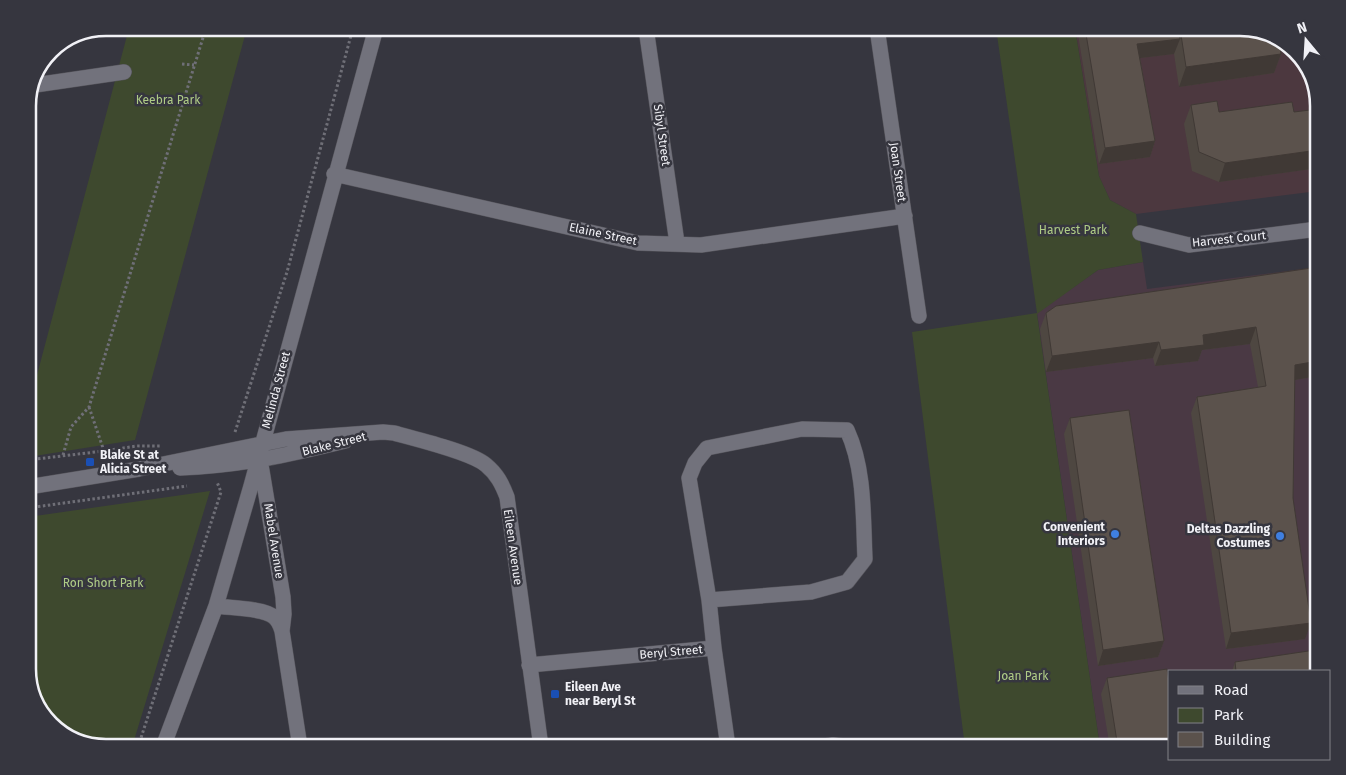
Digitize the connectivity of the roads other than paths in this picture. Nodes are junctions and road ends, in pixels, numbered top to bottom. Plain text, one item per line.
1 (374, 36) edge
2 (647, 36) edge
3 (878, 36) edge
4 (124, 72) dead end
5 (40, 84) edge
6 (334, 174) junction
7 (905, 216) junction
8 (1310, 230) edge
9 (1140, 233) dead end
10 (677, 243) junction
11 (919, 316) dead end
12 (378, 433) joint
13 (260, 454) junction
14 (36, 486) edge
15 (709, 600) junction
16 (216, 606) junction
17 (282, 631) junction
18 (714, 648) junction
19 (529, 665) junction
20 (166, 739) edge
21 (299, 739) edge
22 (540, 739) edge
23 (727, 739) edge

1 - 6 street, Melinda Street
2 - 10 street, Sibyl Street
3 - 7 street, Joan Street
4 - 5 street
6 - 10 street, Elaine Street
6 - 13 street, Melinda Street
7 - 10 street, Elaine Street
7 - 11 street, Joan Street
8 - 9 street, Harvest Court
12 - 13 street, Blake Street
12 - 19 street, Eileen Avenue
13 - 14 street, Blake Street
13 - 16 street, Melinda Street
13 - 17 street, Mabel Avenue
15 - 15 street
15 - 18 street
16 - 17 street
16 - 20 street, Melinda Street
17 - 21 street, Mabel Avenue
18 - 19 street, Beryl Street
18 - 23 street, Beryl Street
19 - 22 street, Eileen Avenue

